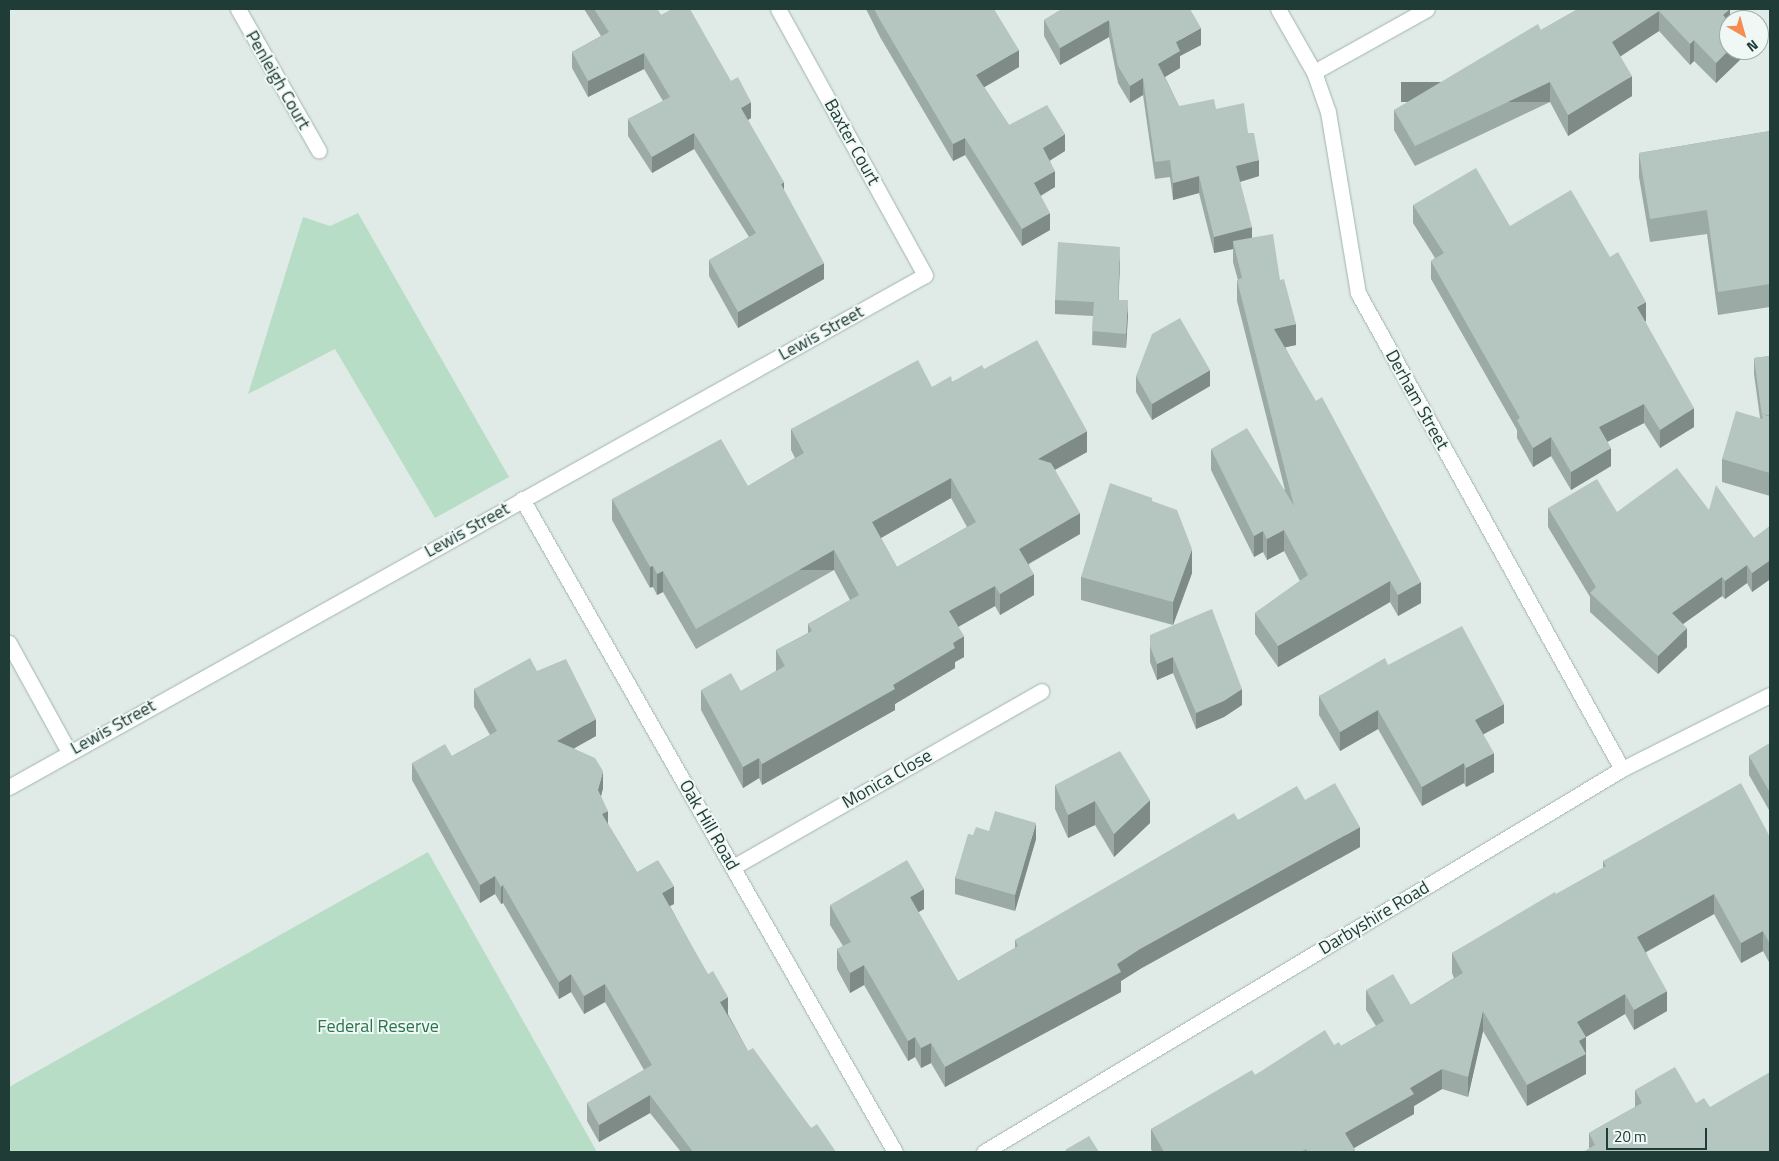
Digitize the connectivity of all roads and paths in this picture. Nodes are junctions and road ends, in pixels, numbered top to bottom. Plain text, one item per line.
1 (238, 9) edge
2 (778, 9) edge
3 (1278, 9) edge
4 (1427, 9) edge
5 (1314, 72) junction
6 (319, 152) dead end
7 (925, 275) joint
8 (522, 499) junction
9 (9, 643) edge
10 (1041, 691) dead end
11 (1770, 695) edge
12 (69, 752) junction
13 (1622, 769) junction
14 (9, 787) edge
15 (733, 867) junction
16 (895, 1152) edge
17 (984, 1152) edge

1 - 6 street, Penleigh Court
2 - 7 street, Baxter Court
3 - 5 street, Derham Street
4 - 5 street
5 - 13 street, Derham Street
7 - 8 street, Lewis Street
8 - 12 street, Lewis Street
8 - 15 street, Oak Hill Road
9 - 12 street
10 - 15 street, Monica Close
11 - 13 street, Darbyshire Road
12 - 14 street, Lewis Street
13 - 17 street, Darbyshire Road
15 - 16 street, Oak Hill Road

